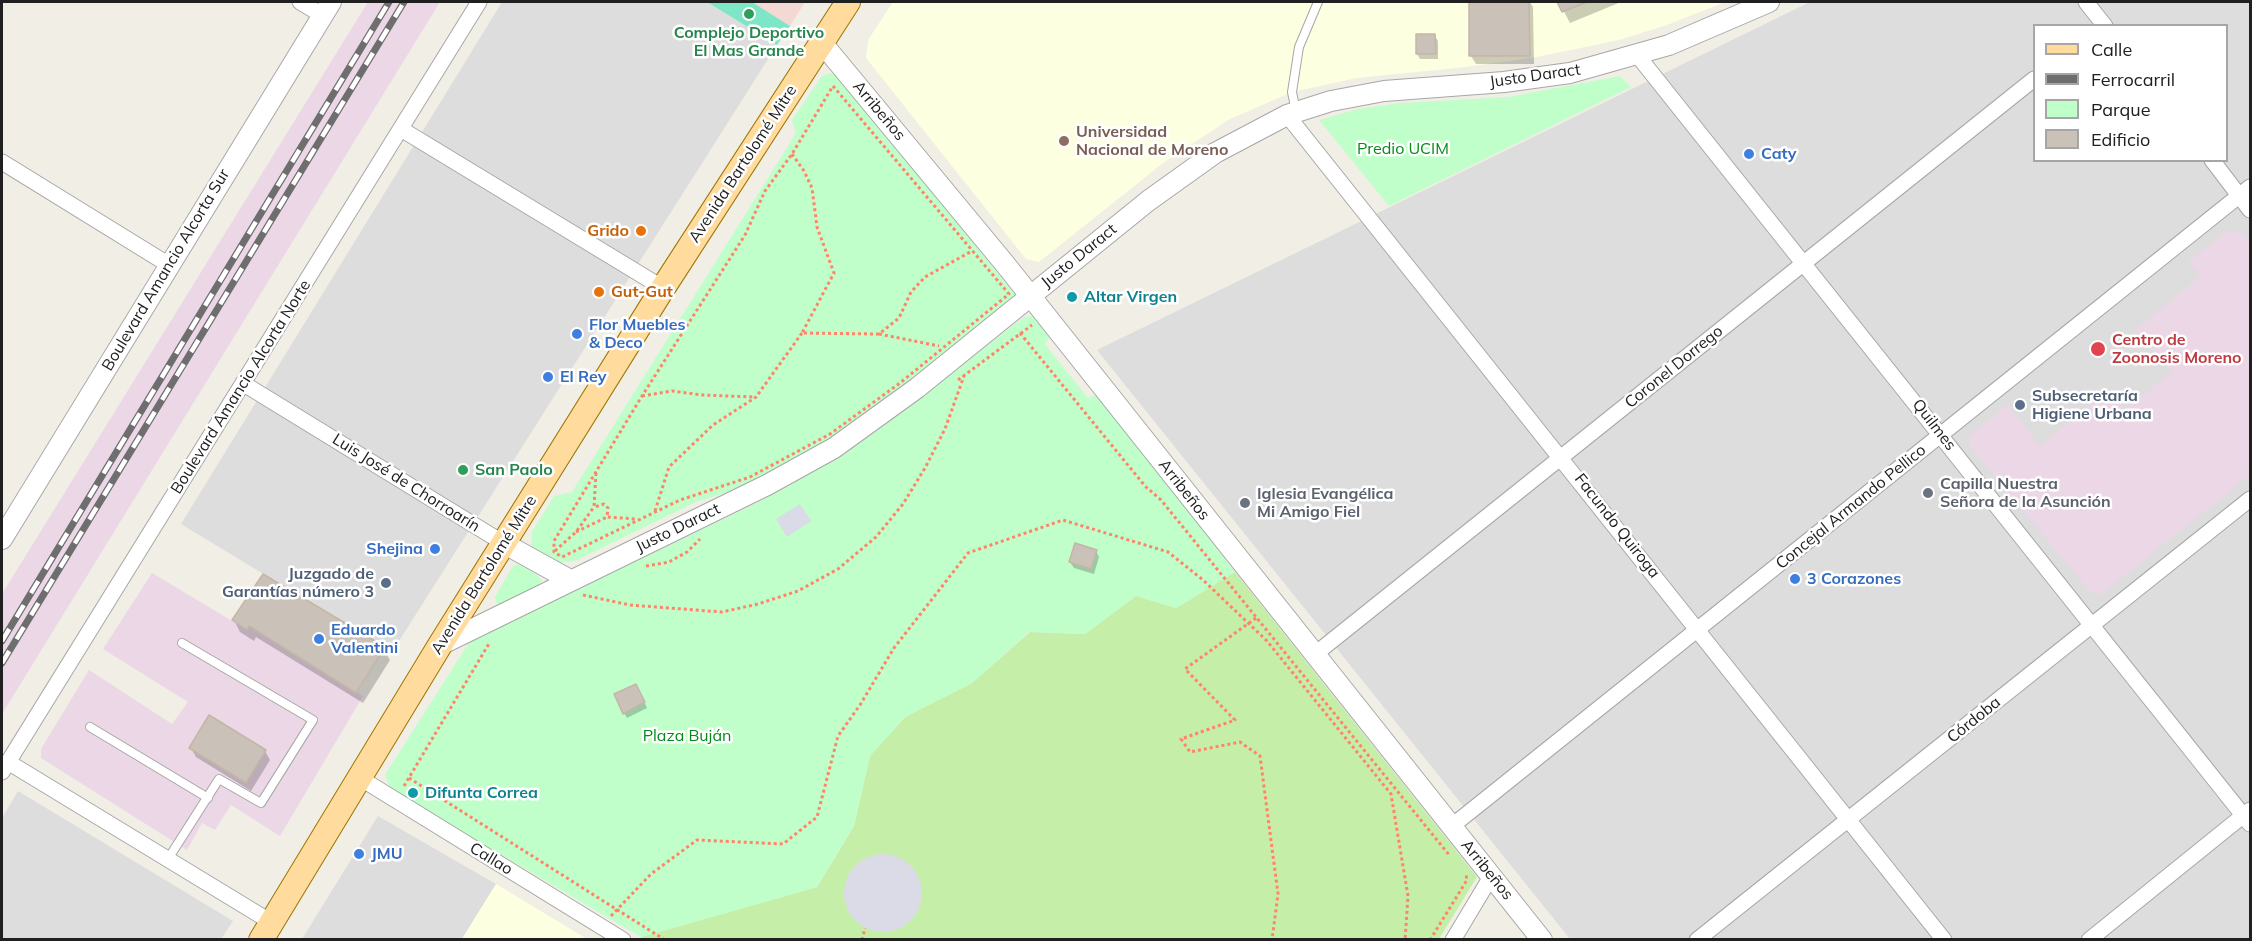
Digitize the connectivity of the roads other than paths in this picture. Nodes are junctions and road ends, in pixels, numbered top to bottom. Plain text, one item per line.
1 (300, 2) edge
2 (479, 2) edge
3 (848, 2) edge
4 (1318, 2) edge
5 (1769, 2) edge
6 (2086, 2) edge
7 (326, 8) edge
8 (2102, 24) edge
9 (822, 43) junction
10 (1638, 56) junction
11 (2033, 80) edge
12 (1292, 113) junction
13 (401, 129) junction
14 (2, 162) edge
15 (2214, 162) edge
16 (2245, 192) edge
17 (2250, 210) edge
18 (1804, 262) junction
19 (169, 266) junction
20 (663, 288) junction
21 (1030, 295) junction
22 (244, 384) junction
23 (1941, 435) junction
24 (1562, 457) junction
25 (2250, 499) edge
26 (2, 539) edge
27 (505, 544) junction
28 (574, 587) junction
29 (2092, 625) junction
30 (1698, 629) junction
31 (182, 643) dead end
32 (440, 645) junction
33 (1314, 655) junction
34 (90, 727) dead end
35 (5, 767) edge
36 (360, 778) junction
37 (208, 798) junction
38 (2248, 817) edge
39 (1849, 820) junction
40 (1452, 826) junction
41 (168, 859) junction
42 (1492, 875) junction
43 (266, 931) edge
44 (623, 939) edge
45 (1453, 939) edge
46 (1542, 939) edge
47 (1697, 939) edge
48 (1944, 939) edge
49 (2089, 939) edge

1 - 7 street
2 - 13 street, Boulevard Amancio Alcorta Norte
3 - 9 main road, Avenida Bartolomé Mitre
4 - 12 lane
5 - 10 street, Justo Daract
6 - 8 street
7 - 19 street, Boulevard Amancio Alcorta Sur
9 - 20 main road, Avenida Bartolomé Mitre
9 - 21 street, Arribeños
10 - 12 street, Justo Daract
10 - 18 street, Quilmes
11 - 18 street, Coronel Dorrego
12 - 21 street, Justo Daract
12 - 24 street, Facundo Quiroga
13 - 20 street
13 - 22 street, Boulevard Amancio Alcorta Norte
14 - 19 street
15 - 16 street
16 - 17 street
16 - 23 street, Concejal Armando Pellico
18 - 23 street, Quilmes
18 - 24 street, Coronel Dorrego
19 - 26 street, Boulevard Amancio Alcorta Sur
20 - 27 main road, Avenida Bartolomé Mitre
21 - 28 street, Justo Daract
21 - 33 street, Arribeños
22 - 27 street, Luis José de Chorroarín
22 - 35 street, Boulevard Amancio Alcorta Norte
23 - 29 street, Quilmes
23 - 30 street, Concejal Armando Pellico
24 - 30 street, Facundo Quiroga
24 - 33 street, Coronel Dorrego
25 - 29 street, Córdoba
27 - 28 street, Luis José de Chorroarín
27 - 32 main road, Avenida Bartolomé Mitre
28 - 32 street, Justo Daract
29 - 38 street, Quilmes
29 - 39 street, Córdoba
30 - 39 street, Facundo Quiroga
30 - 40 street, Concejal Armando Pellico
31 - 37 lane
32 - 36 main road, Avenida Bartolomé Mitre
33 - 40 street, Arribeños
34 - 37 lane
35 - 41 street
36 - 43 main road, Avenida Bartolomé Mitre
36 - 44 street, Callao
37 - 41 lane
38 - 49 street
39 - 47 street, Córdoba
39 - 48 street, Facundo Quiroga
40 - 42 street, Arribeños
41 - 43 street
42 - 45 street
42 - 46 street, Arribeños

